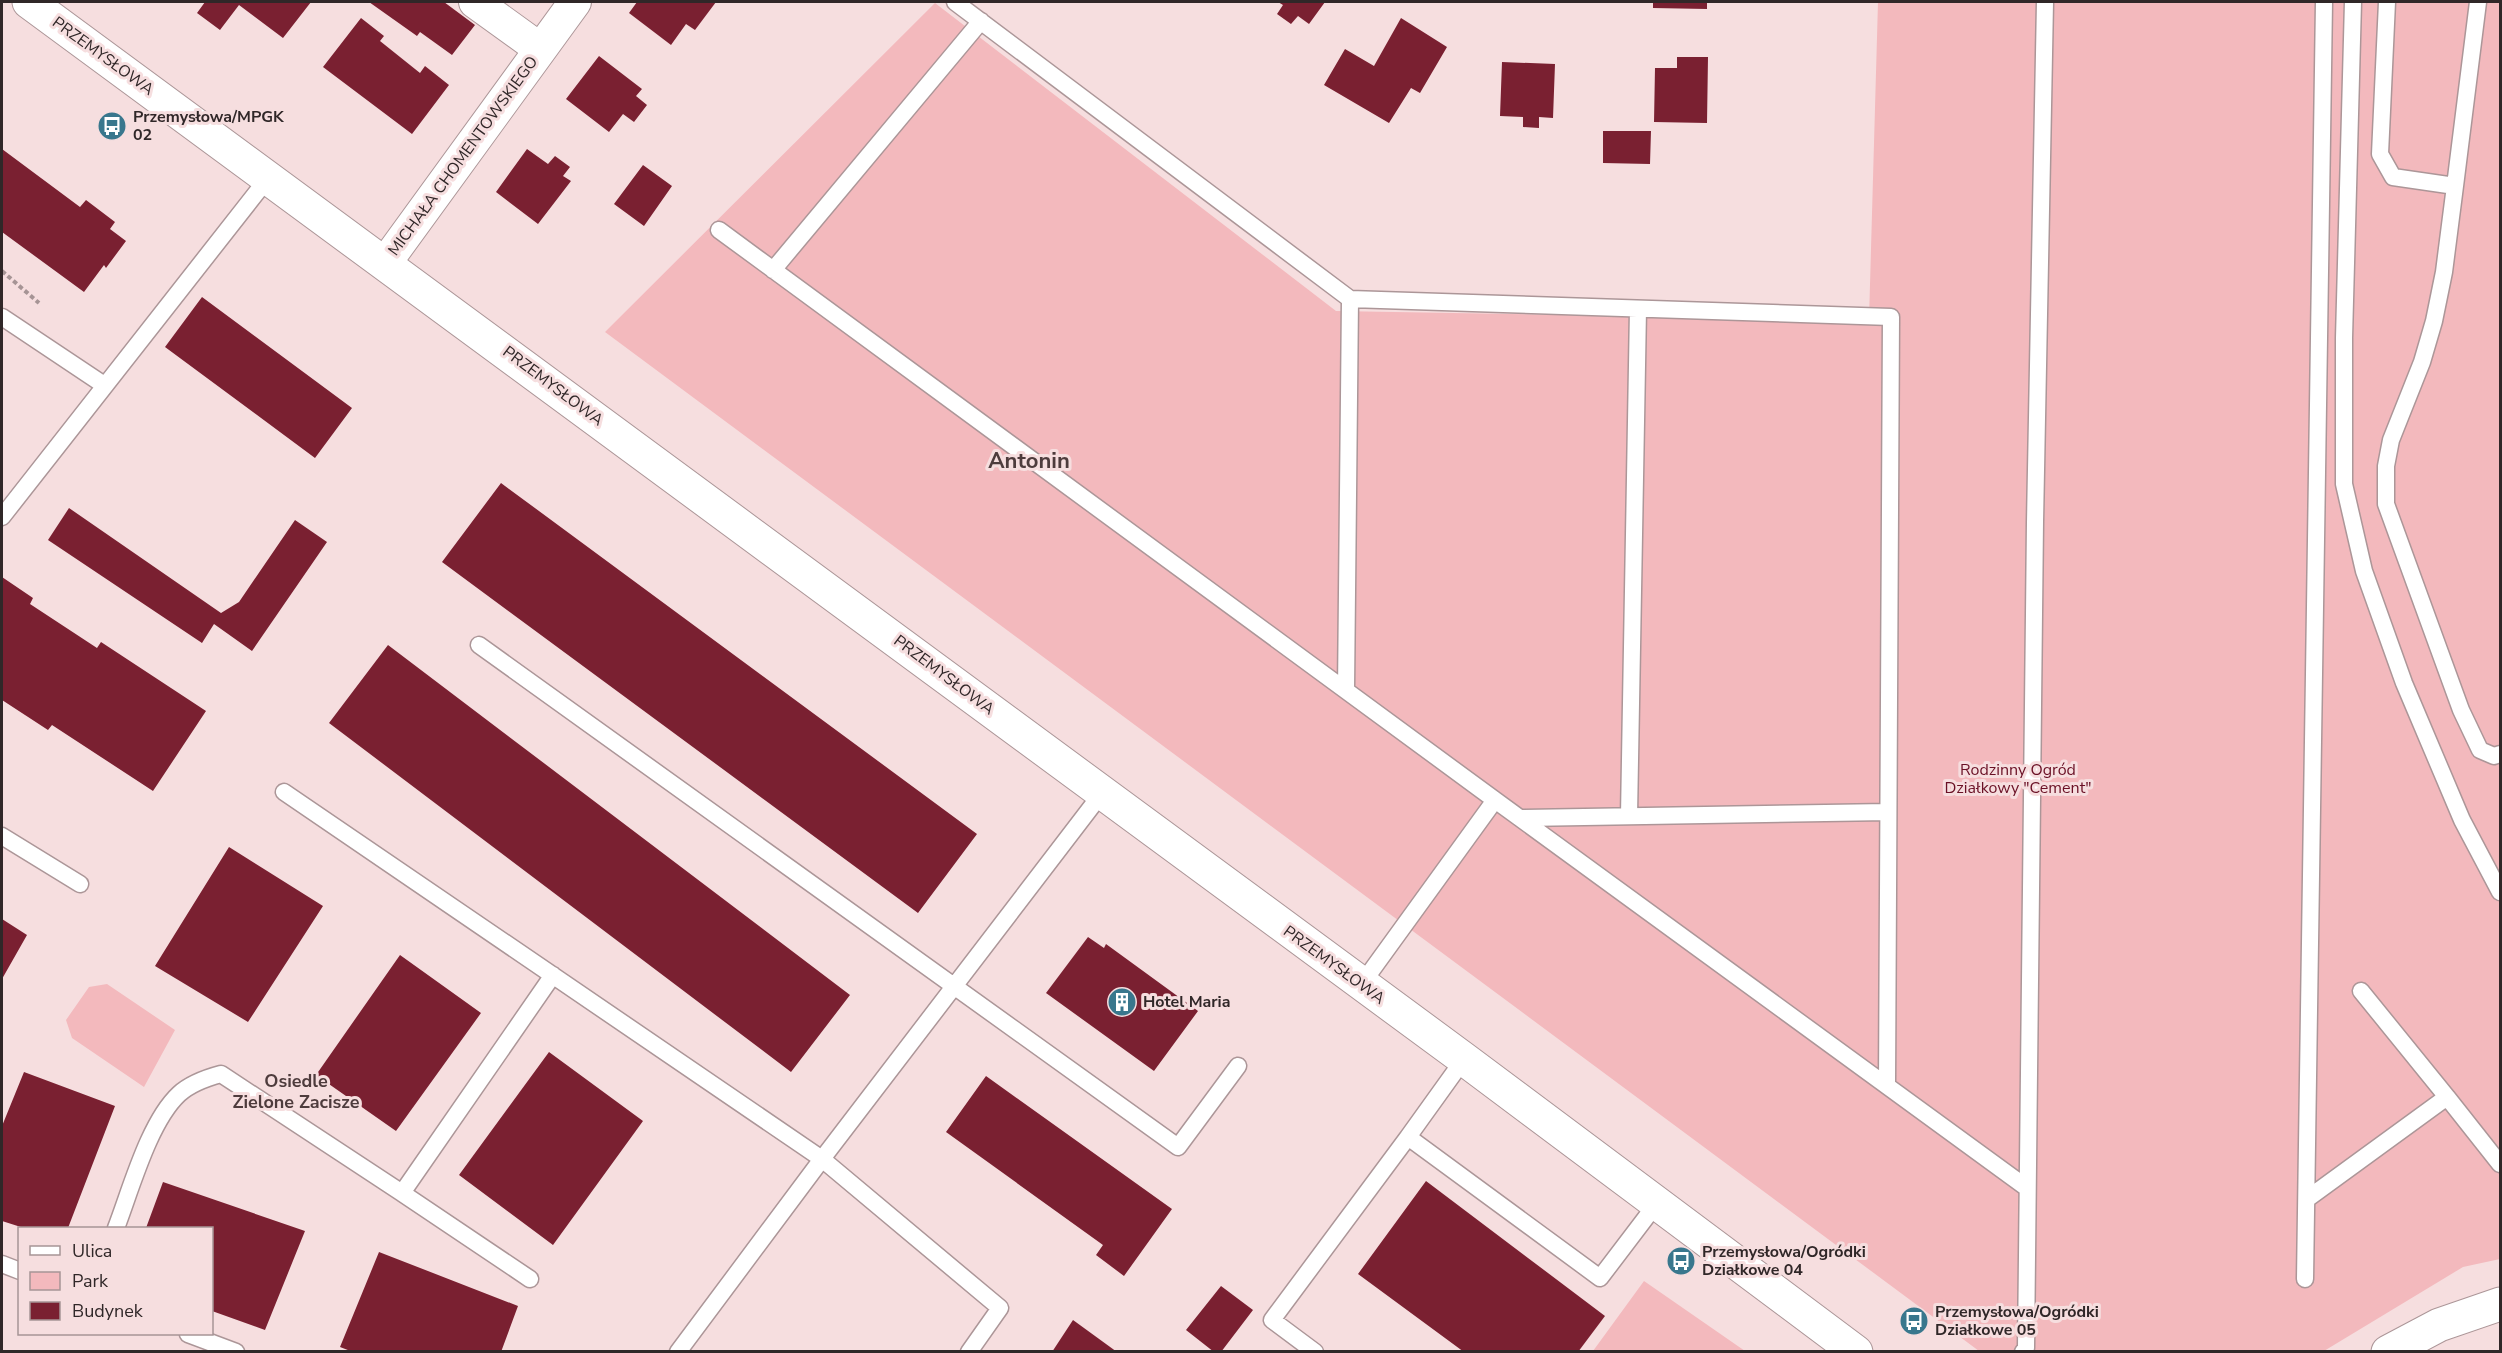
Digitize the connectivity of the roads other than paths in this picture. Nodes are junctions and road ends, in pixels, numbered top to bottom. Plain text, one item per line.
1 (30, 2) edge
2 (475, 2) edge
3 (576, 2) edge
4 (955, 2) edge
5 (2045, 2) edge
6 (2324, 2) edge
7 (2352, 2) edge
8 (2387, 2) edge
9 (2478, 2) edge
10 (981, 21) junction
11 (540, 49) junction
12 (268, 178) junction
13 (2456, 186) junction
14 (719, 230) dead end
15 (386, 262) junction
16 (773, 270) junction
17 (1350, 299) junction
18 (1638, 309) junction
19 (2, 317) edge
20 (104, 385) junction
21 (2, 517) edge
22 (479, 645) dead end
23 (1346, 690) junction
24 (2500, 754) edge
25 (284, 792) dead end
26 (1102, 793) junction
27 (1495, 800) junction
28 (1888, 812) junction
29 (1629, 816) junction
30 (1520, 818) junction
31 (2, 836) edge
32 (80, 884) dead end
33 (2500, 892) edge
34 (553, 975) junction
35 (954, 985) junction
36 (1361, 985) junction
37 (2361, 991) dead end
38 (1464, 1059) junction
39 (1238, 1066) dead end
40 (1887, 1084) junction
41 (2447, 1097) junction
42 (1408, 1137) junction
43 (822, 1159) junction
44 (2500, 1164) edge
45 (2027, 1188) junction
46 (402, 1193) junction
47 (2307, 1199) junction
48 (1657, 1203) junction
49 (116, 1227) edge
50 (2, 1264) edge
51 (18, 1269) edge
52 (530, 1279) dead end
53 (2305, 1279) dead end
54 (2500, 1304) edge
55 (191, 1335) edge
56 (236, 1352) edge
57 (678, 1352) edge
58 (969, 1352) edge
59 (1314, 1352) edge
60 (1856, 1352) edge
61 (2023, 1352) edge
62 (2388, 1352) edge

1 - 12 main road, PRZEMYSŁOWA
2 - 11 street, MICHAŁA CHOMENTOWSKIEGO
3 - 11 street, MICHAŁA CHOMENTOWSKIEGO
4 - 10 lane
5 - 45 lane
6 - 47 lane
7 - 33 lane
8 - 13 lane
9 - 13 lane
10 - 16 lane
10 - 17 lane
11 - 15 street, MICHAŁA CHOMENTOWSKIEGO
12 - 15 main road, PRZEMYSŁOWA
12 - 20 lane
13 - 24 lane
14 - 16 lane
15 - 26 main road, PRZEMYSŁOWA
16 - 23 lane
17 - 18 lane
17 - 23 lane
18 - 28 lane
18 - 29 lane
19 - 20 lane
20 - 21 lane
22 - 35 lane
23 - 27 lane
25 - 34 lane
26 - 35 lane
26 - 36 main road, PRZEMYSŁOWA
27 - 30 lane
27 - 36 lane
28 - 29 lane
28 - 40 lane
29 - 30 lane
30 - 40 lane
31 - 32 lane
34 - 43 lane
34 - 46 lane
35 - 39 lane
35 - 43 lane
36 - 38 main road, PRZEMYSŁOWA
37 - 41 lane
38 - 42 lane
38 - 48 main road, PRZEMYSŁOWA
40 - 45 lane
41 - 44 lane
41 - 47 lane
42 - 48 lane
42 - 59 lane
43 - 57 lane
43 - 58 lane
45 - 61 lane
46 - 49 lane
46 - 52 lane
47 - 53 lane
48 - 60 main road, PRZEMYSŁOWA
50 - 51 lane
54 - 62 main road
55 - 56 lane

